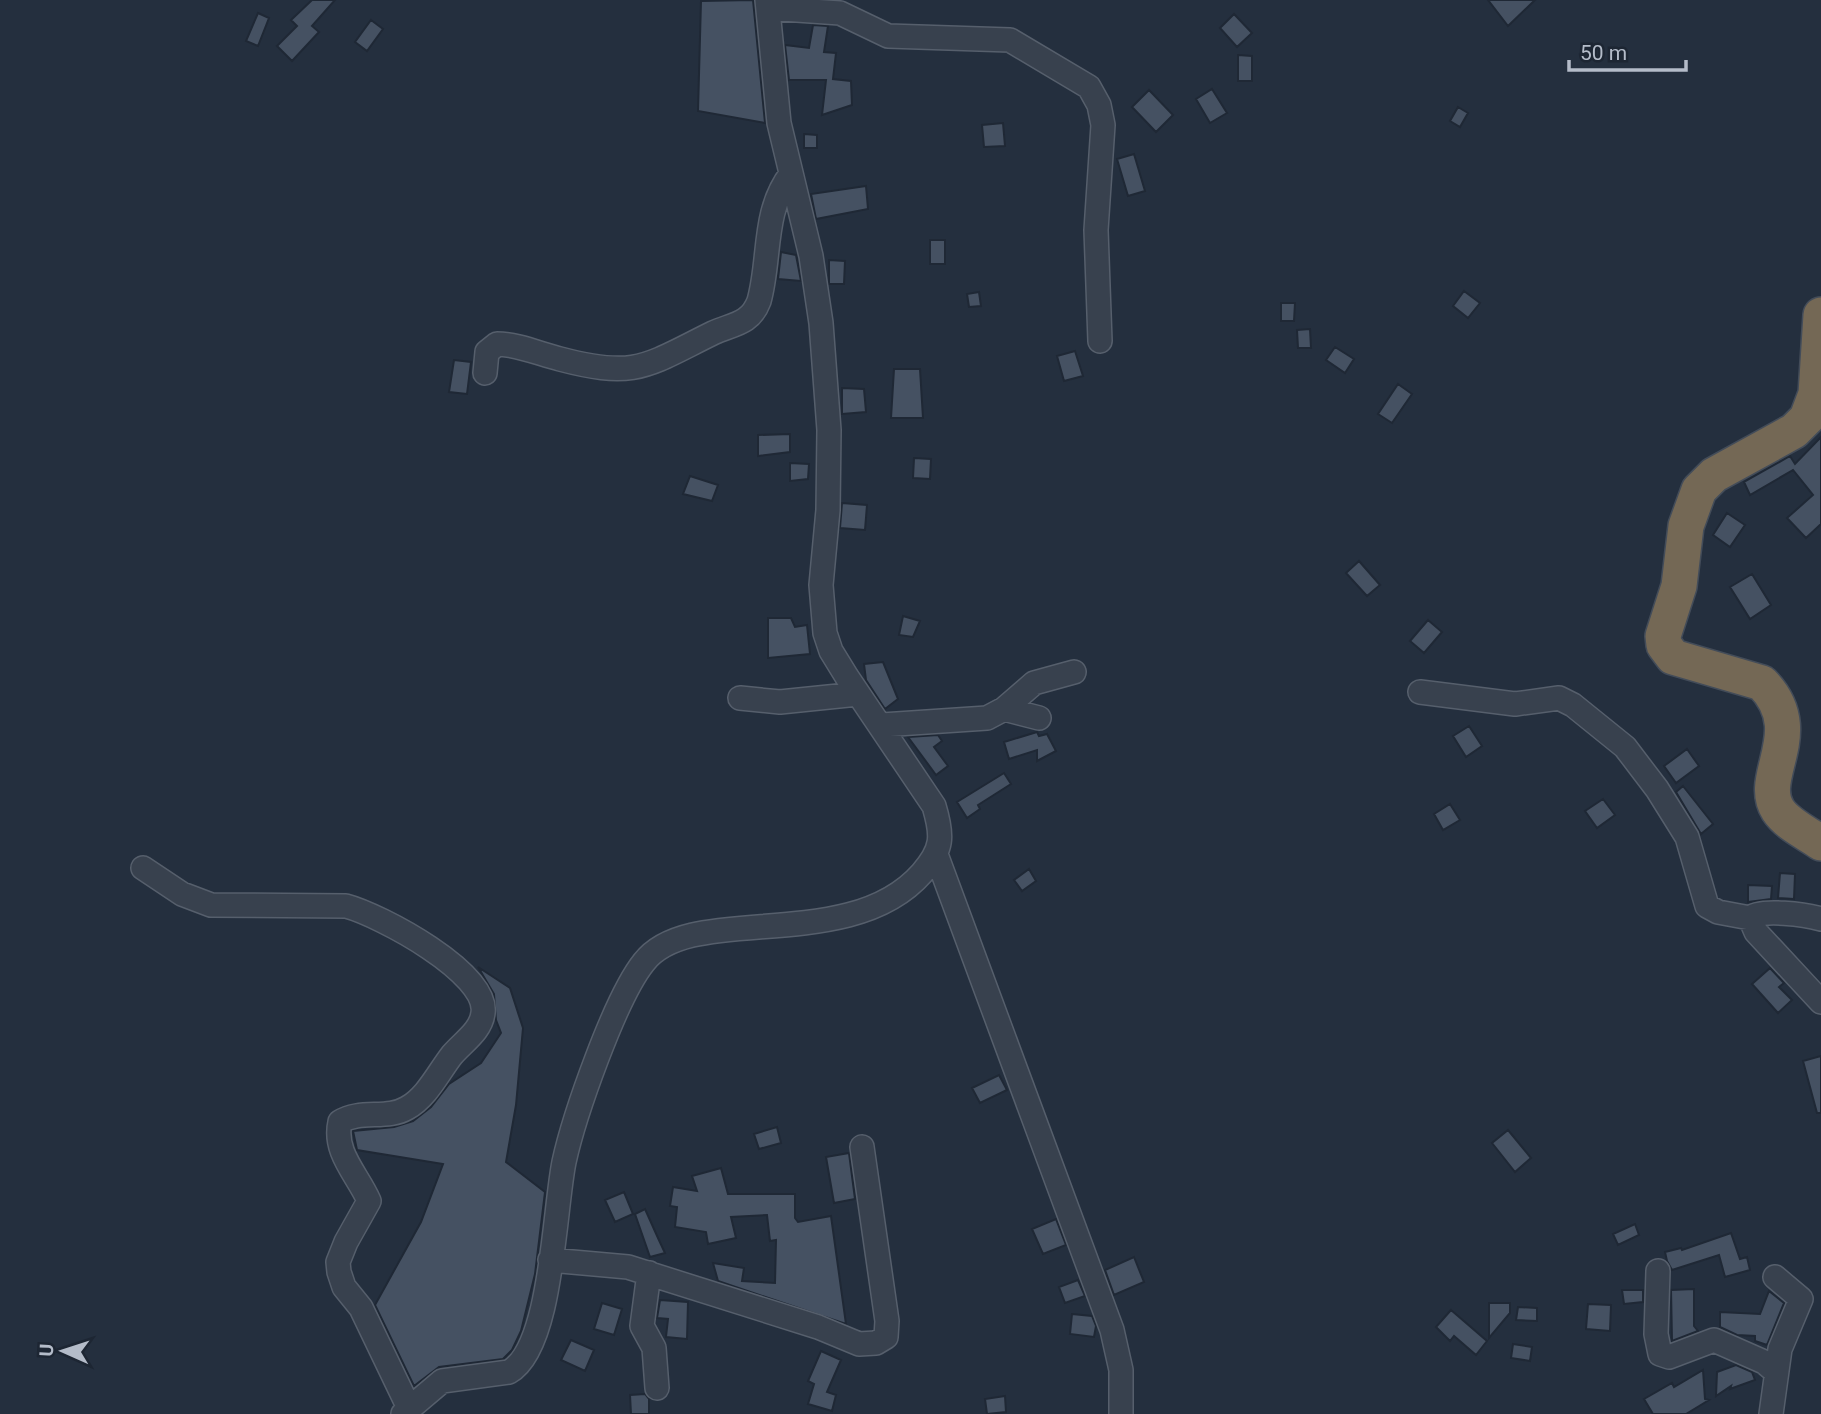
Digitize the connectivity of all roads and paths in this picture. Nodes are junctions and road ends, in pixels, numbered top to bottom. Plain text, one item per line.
1 (767, 4) edge
2 (791, 174) junction
3 (1821, 315) edge
4 (1100, 341) dead end
5 (485, 373) dead end
6 (1074, 672) dead end
7 (1420, 692) dead end
8 (858, 694) junction
9 (740, 698) dead end
10 (1004, 709) junction
11 (1039, 718) dead end
12 (882, 726) junction
13 (1821, 842) edge
14 (937, 857) junction
15 (143, 868) dead end
16 (1750, 918) junction
17 (1821, 919) edge
18 (1821, 1002) edge
19 (862, 1147) dead end
20 (550, 1260) junction
21 (1658, 1271) dead end
22 (649, 1273) junction
23 (1775, 1278) dead end
24 (1776, 1372) junction
25 (657, 1388) dead end
26 (406, 1411) edge
27 (1121, 1414) edge
28 (1771, 1414) edge

1 - 2 street
1 - 4 street
2 - 5 street
2 - 8 street
3 - 13 highway
6 - 10 street
7 - 16 street
8 - 9 street
8 - 12 street
10 - 11 street
10 - 12 street
12 - 14 street
14 - 20 street
14 - 27 street
15 - 26 street
16 - 17 street
16 - 18 street
19 - 22 street
20 - 22 street
20 - 26 street
21 - 24 street
22 - 25 street
23 - 24 street
24 - 28 street

